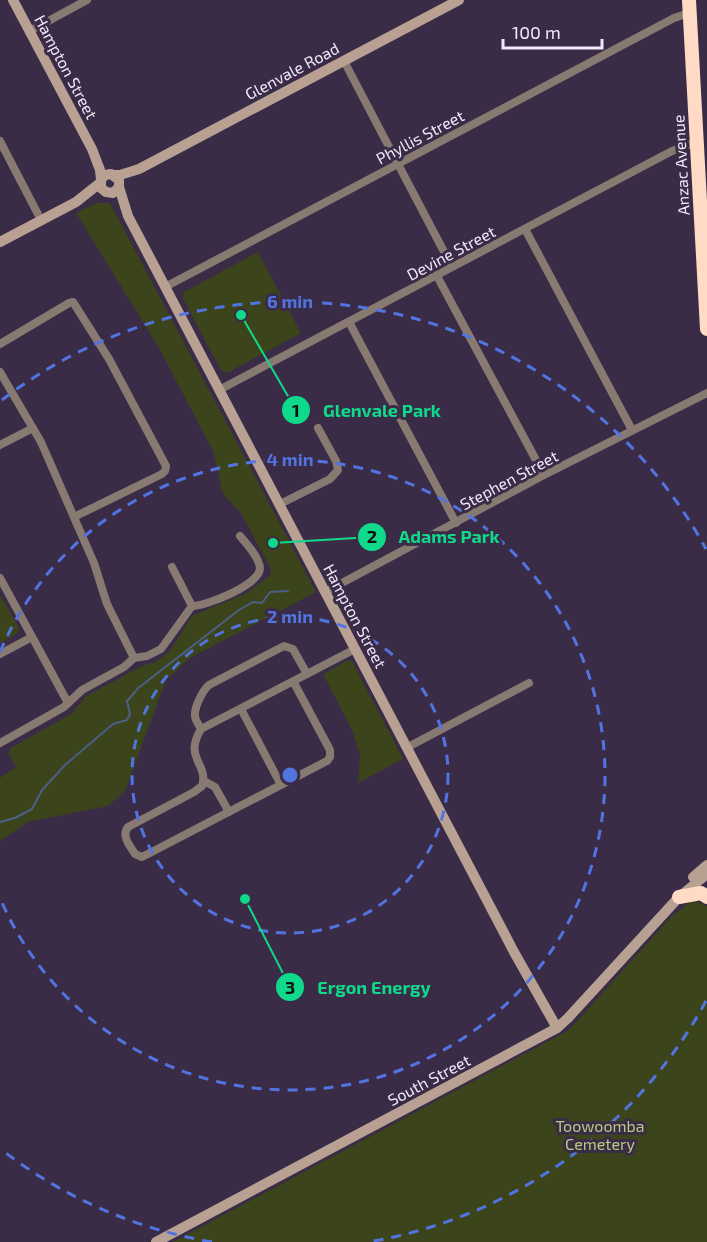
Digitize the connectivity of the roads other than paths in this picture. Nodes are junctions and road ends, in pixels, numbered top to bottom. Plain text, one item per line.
1 (13, 0) edge
2 (87, 0) edge
3 (459, 0) edge
4 (689, 6) edge
5 (30, 31) junction
6 (344, 61) junction
7 (0, 141) edge
8 (697, 142) junction
9 (2, 151) edge
10 (399, 163) junction
11 (139, 169) junction
12 (106, 183) junction
13 (119, 186) junction
14 (128, 216) junction
15 (41, 220) junction
16 (525, 229) junction
17 (0, 242) edge
18 (452, 267) junction
19 (437, 276) junction
20 (165, 287) junction
21 (349, 322) junction
22 (707, 328) edge
23 (0, 344) edge
24 (0, 372) edge
25 (219, 390) junction
26 (707, 393) edge
27 (33, 428) junction
28 (318, 428) dead end
29 (632, 430) junction
30 (0, 445) edge
31 (544, 475) junction
32 (280, 504) junction
33 (74, 517) junction
34 (456, 523) junction
35 (240, 536) dead end
36 (172, 567) dead end
37 (0, 578) edge
38 (325, 592) junction
39 (192, 606) junction
40 (32, 637) junction
41 (355, 649) junction
42 (0, 654) edge
43 (134, 658) junction
44 (307, 674) junction
45 (293, 681) junction
46 (529, 683) dead end
47 (68, 703) junction
48 (241, 709) junction
49 (201, 729) junction
50 (0, 743) edge
51 (408, 747) junction
52 (204, 780) junction
53 (281, 785) junction
54 (229, 812) junction
55 (707, 865) edge
56 (707, 874) edge
57 (680, 897) junction
58 (707, 897) edge
59 (557, 1028) junction
60 (156, 1242) edge

1 - 5 street, Hampton Street
2 - 5 street
3 - 6 street, Glenvale Road
4 - 8 highway, Anzac Avenue
4 - 10 street, Phyllis Street
5 - 12 street, Hampton Street
6 - 10 street
6 - 11 street, Glenvale Road
7 - 9 street
8 - 16 street, Devine Street
8 - 22 highway, Anzac Avenue
9 - 15 street
10 - 18 street
10 - 20 street, Phyllis Street
11 - 12 street, Glenvale Road
11 - 13 street, Glenvale Road
12 - 13 street, Glenvale Road
12 - 14 street, Hampton Street
12 - 15 street, Glenvale Road
13 - 14 street, Hampton Street
14 - 20 street, Hampton Street
15 - 17 street, Glenvale Road
16 - 18 street, Devine Street
16 - 29 street
18 - 19 street, Devine Street
19 - 21 street, Devine Street
19 - 31 street
20 - 25 street, Hampton Street
21 - 25 street, Devine Street
21 - 34 street
23 - 33 street
24 - 27 street
25 - 32 street, Hampton Street
26 - 29 street, Stephen Street
27 - 30 street
27 - 33 street
28 - 32 street
29 - 31 street, Stephen Street
31 - 34 street, Stephen Street
32 - 38 street, Hampton Street
33 - 43 street
34 - 38 street, Stephen Street
35 - 39 street
36 - 39 street
37 - 40 street
38 - 41 street, Hampton Street
39 - 43 street
40 - 42 street
40 - 47 street
41 - 44 street
41 - 51 street, Hampton Street
43 - 47 street
44 - 45 street
44 - 49 street
45 - 48 street
45 - 53 street
46 - 51 street
47 - 50 street
48 - 49 street
48 - 53 street
49 - 52 street
51 - 59 street, Hampton Street
52 - 54 street
52 - 54 street
53 - 54 street
55 - 57 street, South Street
56 - 57 street, South Street
57 - 58 highway
57 - 59 street, South Street
59 - 60 street, South Street

